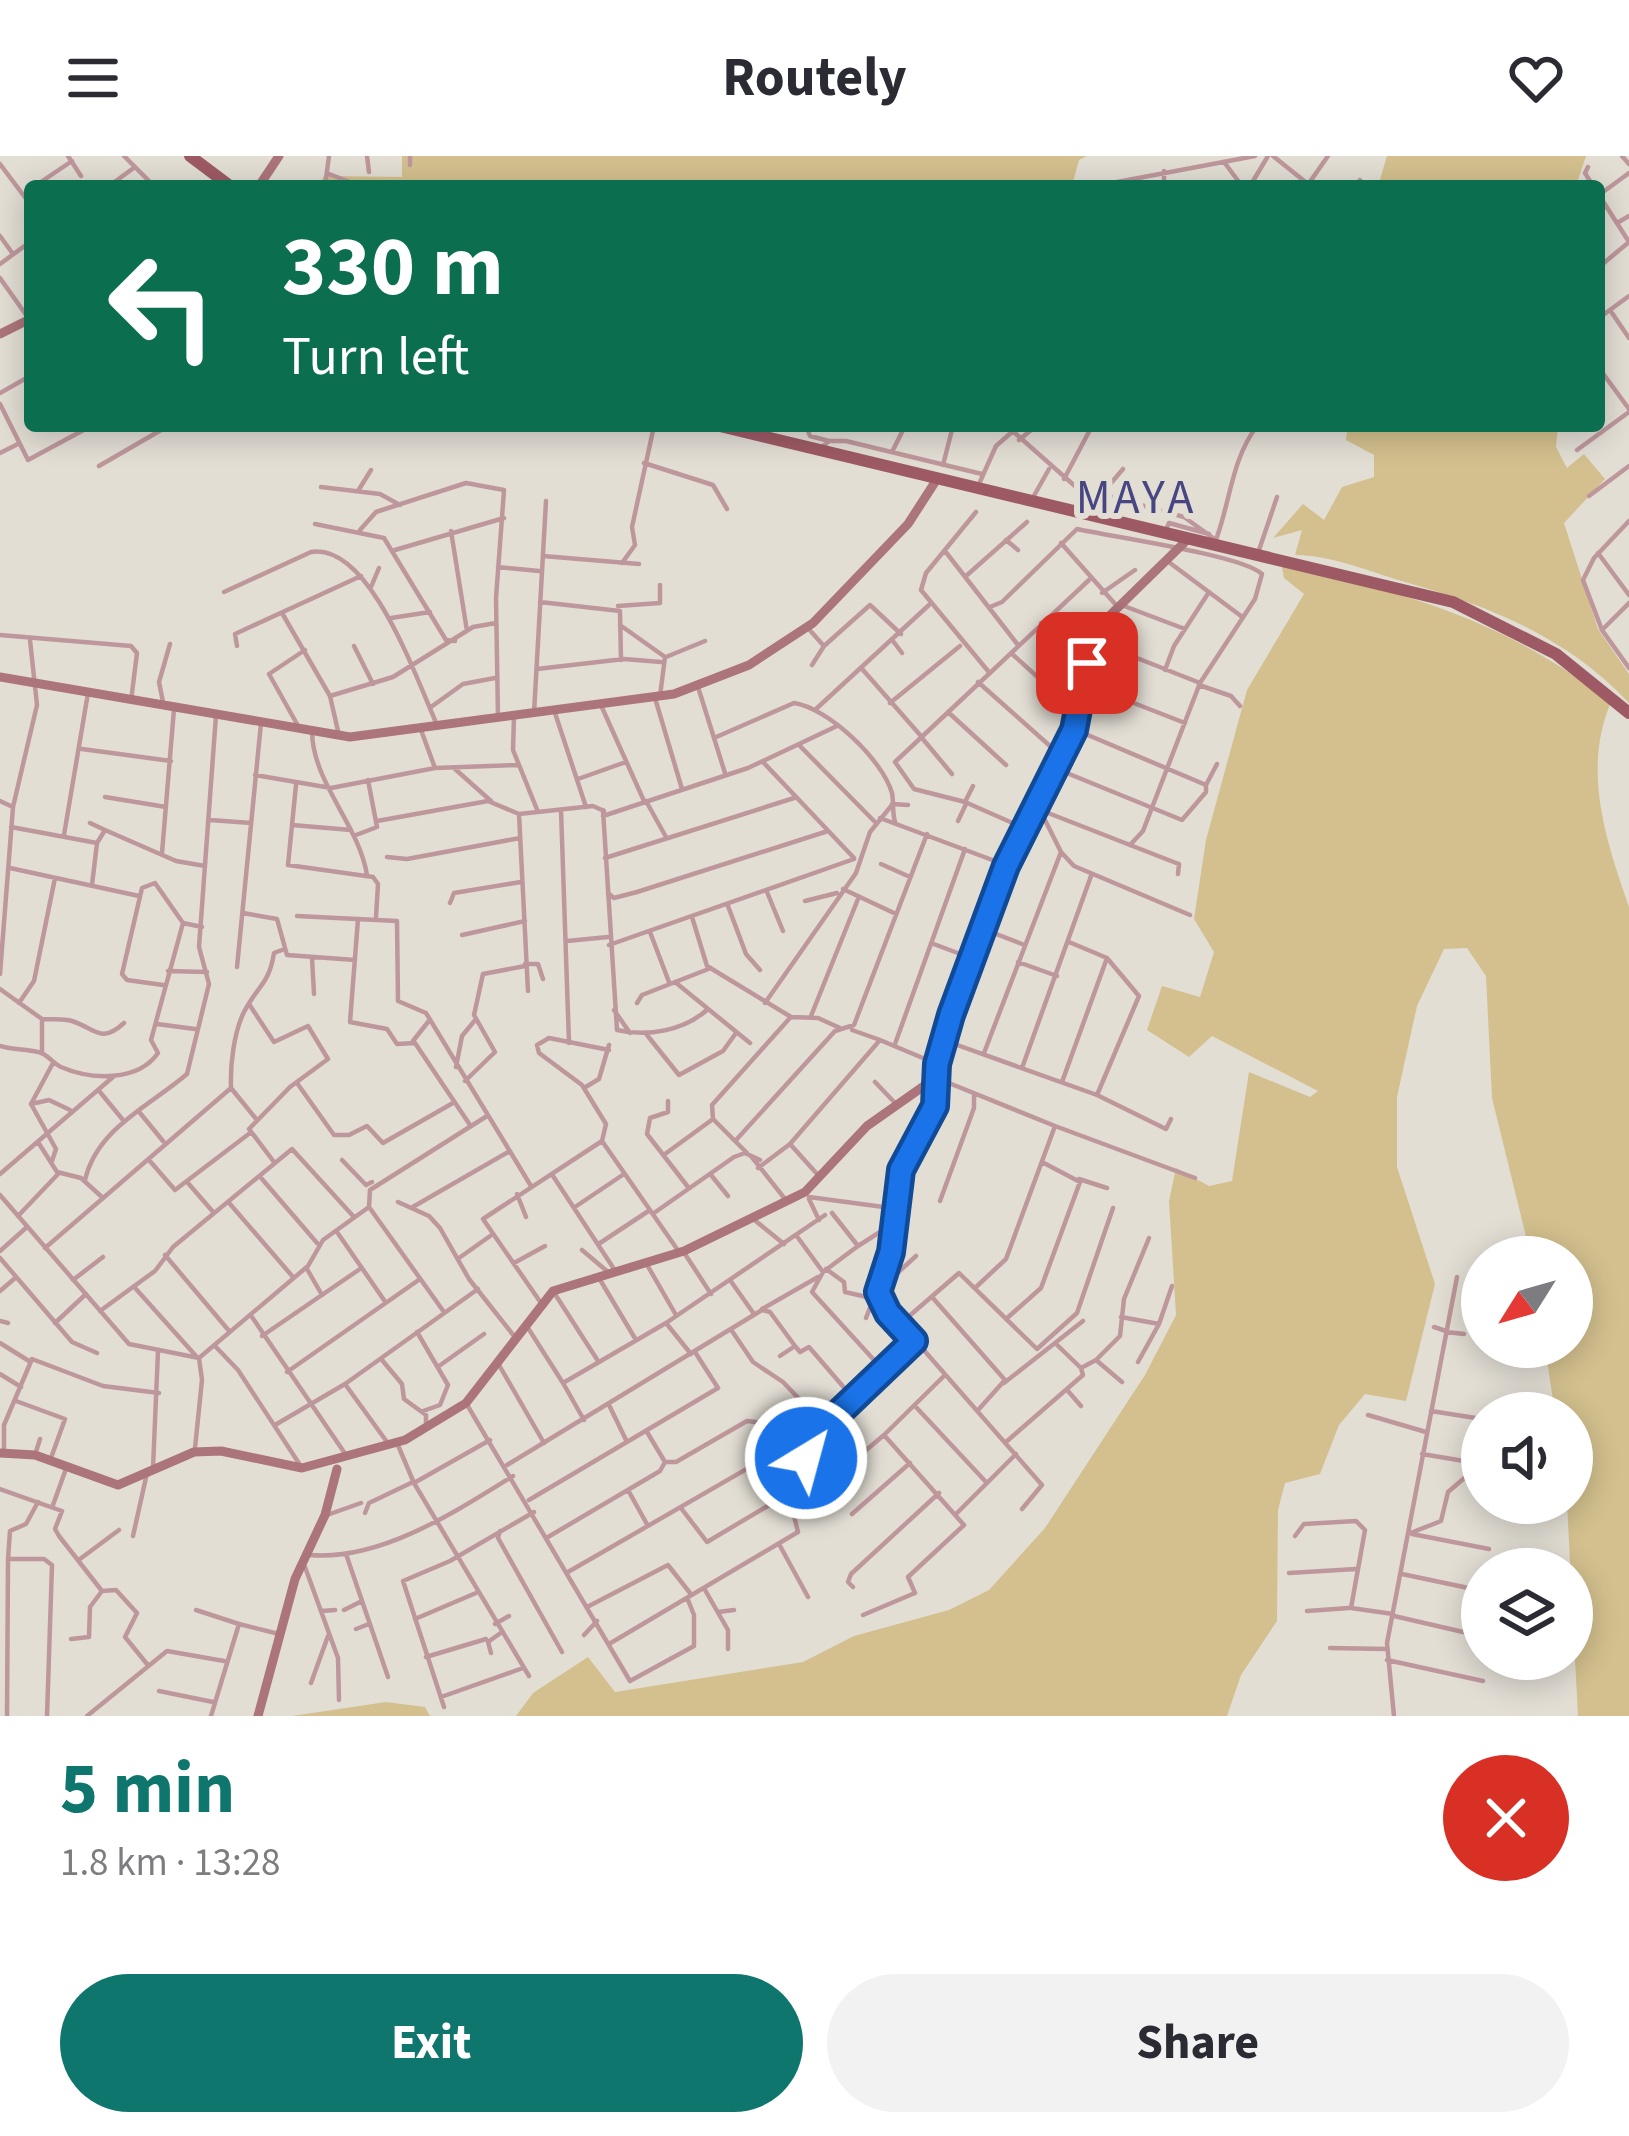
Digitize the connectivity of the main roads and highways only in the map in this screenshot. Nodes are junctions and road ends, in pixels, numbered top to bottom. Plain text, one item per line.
1 (190, 156) edge
2 (222, 180) edge
3 (751, 432) edge
4 (1629, 713) edge

1 - 2 main road
3 - 4 main road

